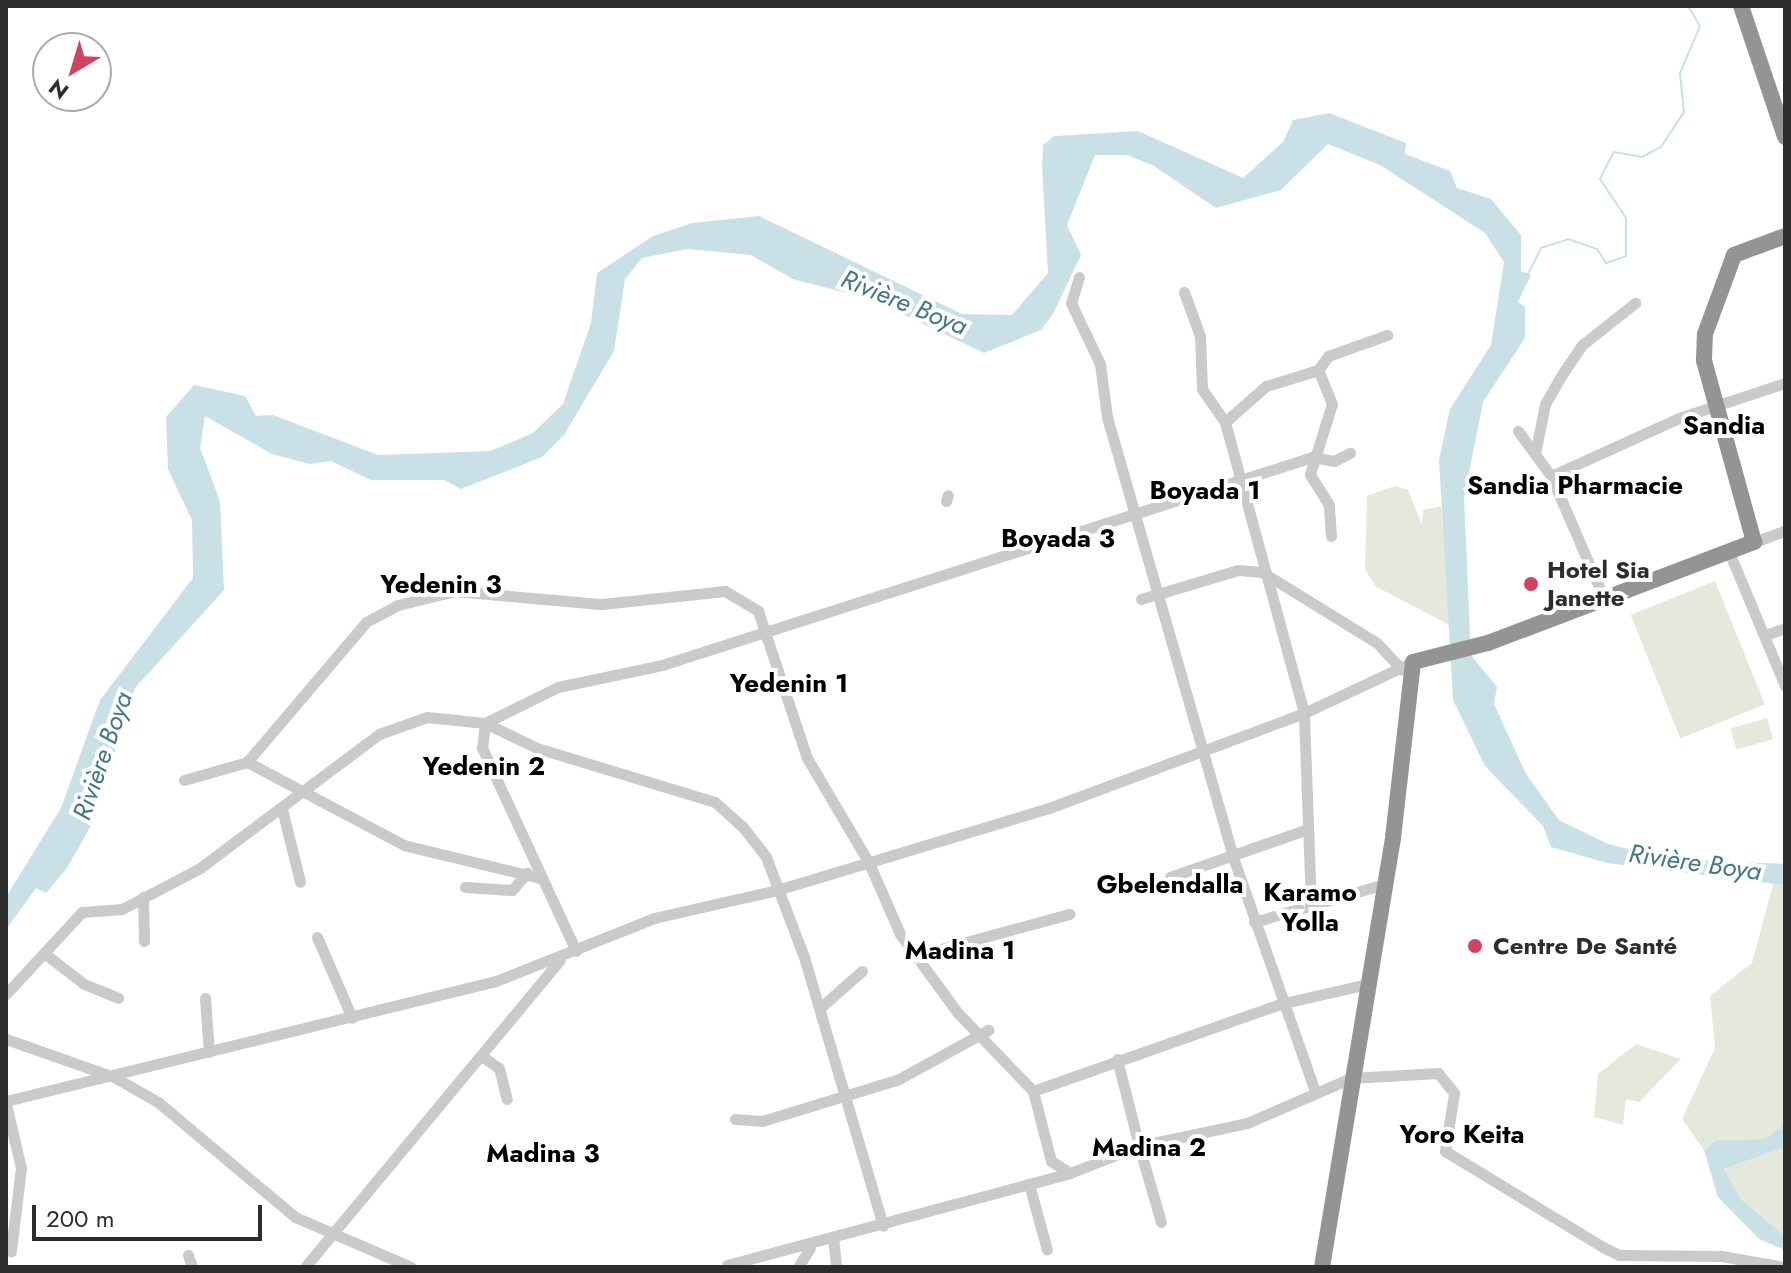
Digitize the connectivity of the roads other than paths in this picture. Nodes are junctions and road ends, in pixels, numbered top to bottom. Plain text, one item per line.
1 (1741, 6) edge
2 (1785, 137) edge
3 (1785, 236) edge
4 (1079, 277) dead end
5 (1184, 292) dead end
6 (1635, 303) dead end
7 (1387, 335) dead end
8 (1318, 370) junction
9 (1785, 383) edge
10 (1716, 406) junction
11 (1225, 422) junction
12 (1518, 431) dead end
13 (1350, 453) dead end
14 (1535, 454) junction
15 (1312, 457) junction
16 (1551, 476) junction
17 (1237, 486) junction
18 (1136, 516) junction
19 (1785, 531) edge
20 (1331, 536) dead end
21 (1754, 542) junction
22 (1729, 552) junction
23 (1262, 572) junction
24 (1157, 593) junction
25 (1603, 596) junction
26 (1141, 599) dead end
27 (765, 628) junction
28 (1785, 628) edge
29 (1768, 634) junction
30 (1407, 666) junction
31 (1785, 686) edge
32 (1304, 713) junction
33 (485, 723) junction
34 (1203, 749) junction
35 (247, 762) junction
36 (184, 780) dead end
37 (294, 793) junction
38 (282, 809) junction
39 (1308, 829) junction
40 (1234, 860) junction
41 (869, 863) junction
42 (527, 873) junction
43 (1170, 877) dead end
44 (540, 878) junction
45 (300, 882) dead end
46 (1385, 884) junction
47 (465, 887) dead end
48 (782, 889) junction
49 (143, 897) junction
50 (1311, 906) junction
51 (1069, 914) dead end
52 (1254, 922) junction
53 (317, 937) dead end
54 (144, 941) dead end
55 (576, 951) junction
56 (44, 953) junction
57 (919, 955) junction
58 (561, 958) junction
59 (540, 966) junction
60 (862, 971) dead end
61 (1367, 984) junction
62 (533, 992) junction
63 (6, 994) edge
64 (118, 998) dead end
65 (205, 998) dead end
66 (1280, 1004) junction
67 (820, 1008) junction
68 (352, 1018) junction
69 (983, 1033) junction
70 (6, 1039) edge
71 (209, 1052) junction
72 (483, 1057) junction
73 (1117, 1059) junction
74 (114, 1077) junction
75 (1351, 1078) junction
76 (1033, 1091) junction
77 (1315, 1091) junction
78 (843, 1096) junction
79 (507, 1099) dead end
80 (6, 1102) edge
81 (735, 1119) dead end
82 (1139, 1146) junction
83 (1051, 1161) junction
84 (1070, 1173) junction
85 (1044, 1180) junction
86 (1029, 1184) junction
87 (1161, 1222) dead end
88 (883, 1226) junction
89 (833, 1237) junction
90 (331, 1238) junction
91 (810, 1248) junction
92 (1047, 1250) dead end
93 (11, 1251) dead end
94 (727, 1265) dead end
95 (305, 1267) edge
96 (411, 1267) edge
97 (798, 1267) edge
98 (836, 1267) edge
99 (1322, 1267) edge
100 (1785, 1267) edge

1 - 2 highway
3 - 10 highway
4 - 18 street
5 - 11 street
6 - 14 street
7 - 8 street
8 - 11 street
8 - 15 street
9 - 10 street
10 - 16 street
10 - 21 highway
11 - 17 street
12 - 14 street
13 - 15 street
14 - 16 street
15 - 17 street
15 - 20 street
16 - 25 street
17 - 18 street
17 - 23 street
18 - 24 street
18 - 27 street
19 - 21 street
21 - 22 highway
22 - 25 highway
22 - 29 street
23 - 24 street
23 - 30 street
23 - 32 street
24 - 26 street
24 - 34 street
25 - 30 highway
27 - 33 street
27 - 35 street
27 - 41 street
28 - 29 street
29 - 31 street
30 - 32 street
30 - 46 highway
32 - 34 street
32 - 39 street
33 - 37 street
33 - 44 street
33 - 48 street
34 - 40 street
34 - 41 street
35 - 36 street
35 - 37 street
37 - 38 street
37 - 42 street
38 - 45 street
38 - 49 street
39 - 40 street
39 - 50 street
40 - 43 street
40 - 52 street
41 - 48 street
41 - 57 street
42 - 44 street
42 - 47 street
44 - 55 street
46 - 50 street
46 - 61 highway
48 - 55 street
48 - 67 street
49 - 54 street
49 - 56 street
50 - 52 street
51 - 57 street
52 - 66 street
53 - 68 street
55 - 58 street
56 - 63 street
56 - 64 street
57 - 69 street
58 - 59 street
58 - 62 street
59 - 62 street
59 - 68 street
60 - 67 street
61 - 66 street
61 - 75 highway
62 - 72 street
65 - 71 street
66 - 73 street
66 - 77 street
67 - 78 street
68 - 71 street
69 - 76 street
69 - 78 street
70 - 74 street
71 - 74 street
72 - 79 street
72 - 90 street
73 - 76 street
73 - 82 street
74 - 80 street
74 - 90 street
75 - 77 street
75 - 99 highway
75 - 100 street
76 - 83 street
77 - 82 street
78 - 81 street
78 - 88 street
80 - 93 street
82 - 84 street
82 - 87 street
83 - 84 street
83 - 85 street
84 - 85 street
85 - 86 street
86 - 88 street
86 - 92 street
88 - 89 street
89 - 91 street
89 - 98 street
90 - 95 street
90 - 96 street
91 - 94 street
91 - 97 street

